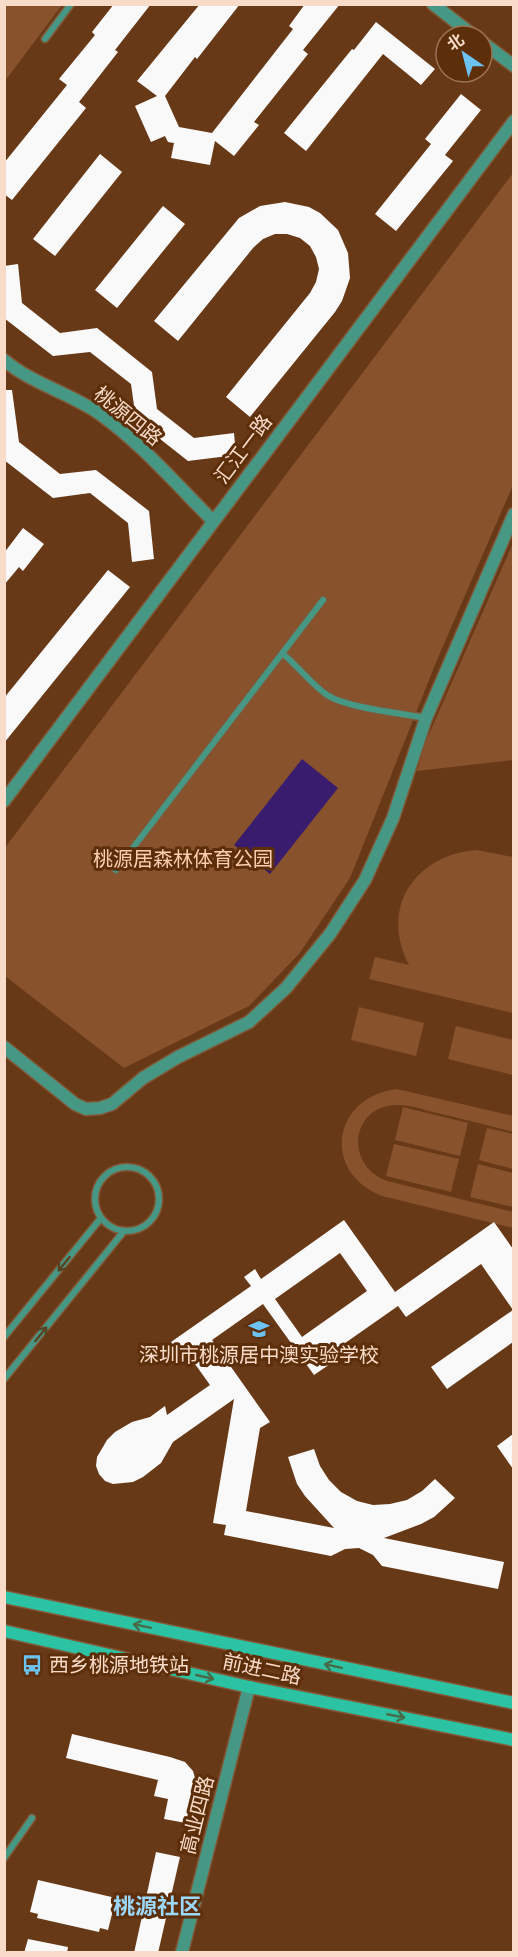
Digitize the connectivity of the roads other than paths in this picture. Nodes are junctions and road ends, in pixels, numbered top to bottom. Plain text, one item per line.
1 (71, 4) edge
2 (433, 4) edge
3 (459, 24) edge
4 (45, 39) dead end
5 (494, 51) edge
6 (513, 66) edge
7 (513, 121) edge
8 (4, 360) edge
9 (513, 514) edge
10 (213, 521) junction
11 (323, 600) dead end
12 (283, 654) junction
13 (426, 718) junction
14 (4, 801) edge
15 (116, 870) dead end
16 (4, 1047) edge
17 (101, 1218) junction
18 (124, 1231) junction
19 (4, 1337) edge
20 (4, 1379) edge
21 (4, 1597) edge
22 (4, 1631) edge
23 (249, 1687) junction
24 (513, 1703) edge
25 (513, 1740) edge
26 (32, 1818) dead end
27 (4, 1858) edge
28 (182, 1953) edge

1 - 4 lane
2 - 3 street
5 - 6 street
7 - 10 street, 汇江一路
8 - 10 street, 桃源四路
9 - 13 street
10 - 14 street, 汇江一路
11 - 12 lane
12 - 13 lane
12 - 15 lane
13 - 16 street
17 - 18 lane
17 - 18 lane
17 -> 19 lane
20 -> 18 lane
24 -> 21 main road, 前进二路
22 -> 23 main road, 前进二路
23 -> 25 main road, 前进二路
23 - 28 street, 高业四路
26 - 27 lane

